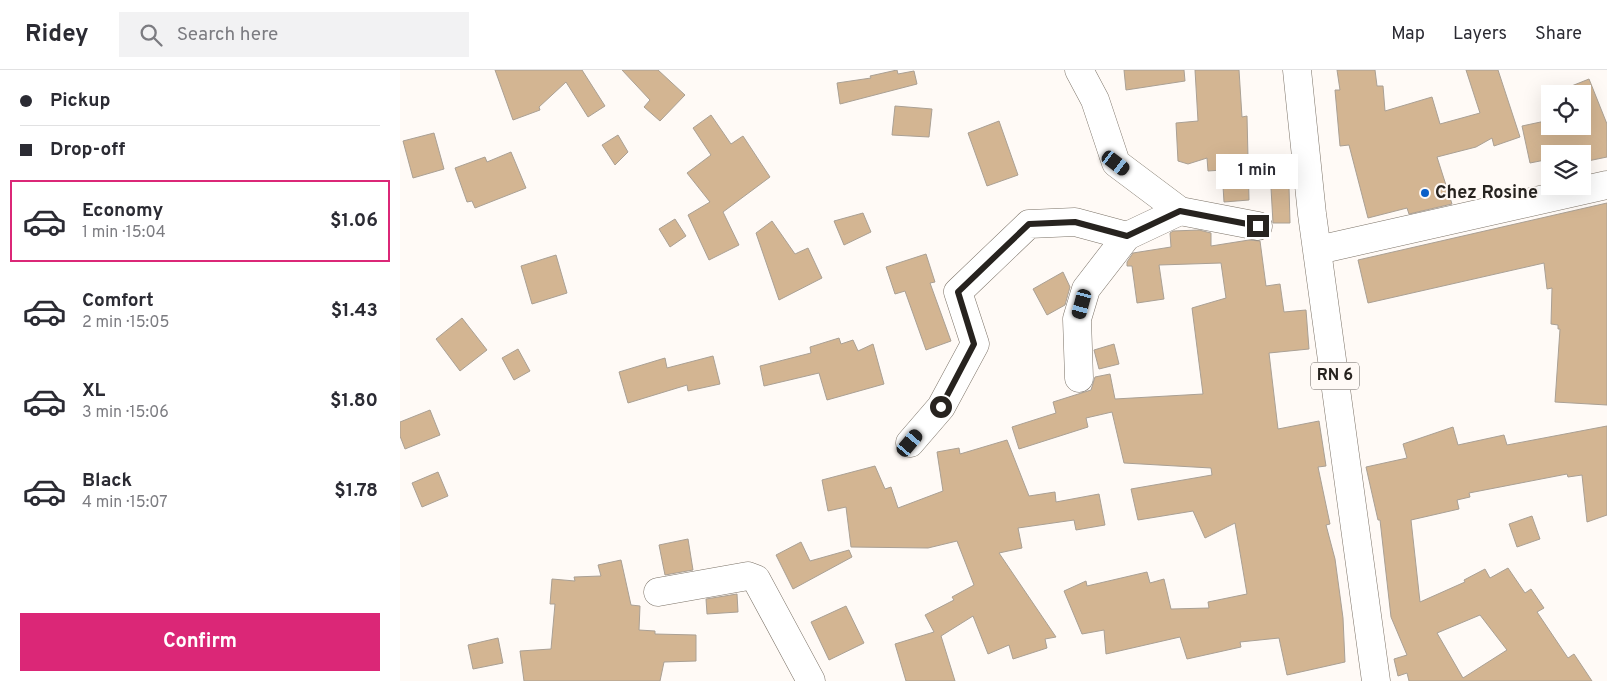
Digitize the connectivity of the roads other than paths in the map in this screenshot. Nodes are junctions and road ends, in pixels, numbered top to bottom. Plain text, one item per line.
1 (1079, 70) edge
2 (1297, 70) edge
3 (1607, 184) edge
4 (1180, 211) junction
5 (1258, 226) dead end
6 (1127, 236) junction
7 (1318, 250) junction
8 (1079, 378) dead end
9 (910, 443) dead end
10 (658, 592) dead end
11 (811, 681) edge
12 (1376, 681) edge

1 - 4 street
2 - 7 street, RN 6
3 - 7 street
4 - 5 street
4 - 6 street
6 - 8 street
6 - 9 street
7 - 12 street, RN 6
10 - 11 street

